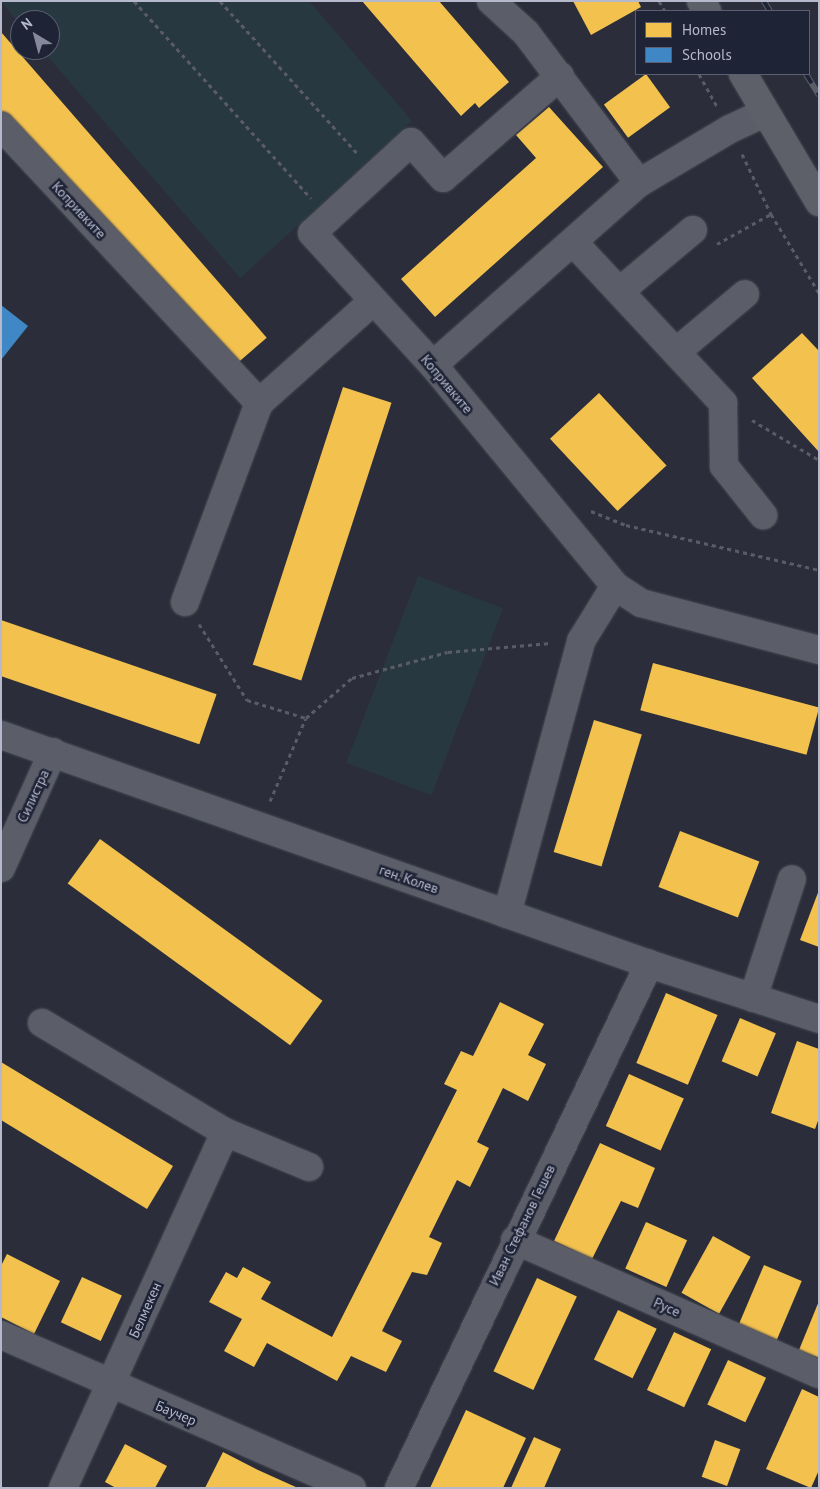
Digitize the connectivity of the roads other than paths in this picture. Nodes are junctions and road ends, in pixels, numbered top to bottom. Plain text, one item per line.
1 (491, 1) edge
2 (743, 75) edge
3 (560, 76) junction
4 (765, 113) junction
5 (4, 135) edge
6 (640, 184) junction
7 (819, 202) edge
8 (690, 233) road end
9 (574, 243) junction
10 (620, 291) junction
11 (745, 294) dead end
12 (373, 301) junction
13 (676, 352) junction
14 (433, 365) junction
15 (259, 403) junction
16 (763, 515) dead end
17 (615, 586) junction
18 (185, 602) road end
19 (819, 650) edge
20 (1, 735) edge
21 (53, 752) junction
22 (1, 868) edge
23 (792, 879) dead end
24 (507, 914) junction
25 (649, 964) junction
26 (753, 998) junction
27 (819, 1019) edge
28 (42, 1023) dead end
29 (225, 1132) junction
30 (309, 1167) dead end
31 (515, 1240) junction
32 (1, 1335) edge
33 (819, 1374) edge
34 (110, 1385) junction
35 (64, 1488) edge
36 (352, 1488) edge
37 (399, 1488) edge

1 - 3 street
2 - 4 main road
3 - 6 street
3 - 12 street, Копривките
4 - 6 street
4 - 7 main road
5 - 15 street, Копривките
6 - 9 street
8 - 10 street
9 - 10 street
9 - 14 street
10 - 13 street
11 - 13 street
12 - 14 street, Копривките
12 - 15 street
13 - 16 street
14 - 17 street, Копривките
15 - 18 street
17 - 19 street, Копривките
17 - 24 street
20 - 21 street, ген. Колев
21 - 22 street, Силистра
21 - 24 street, ген. Колев
23 - 26 street
24 - 25 street, ген. Колев
25 - 26 street, ген. Колев
25 - 31 street, Иван Стефанов Гешев
26 - 27 street, ген. Колев
28 - 29 street
29 - 30 street
29 - 34 street, Белмекен
31 - 33 street, Русе
31 - 37 street, Иван Стефанов Гешев
32 - 34 street, Баучер
34 - 35 street, Белмекен
34 - 36 street, Баучер

